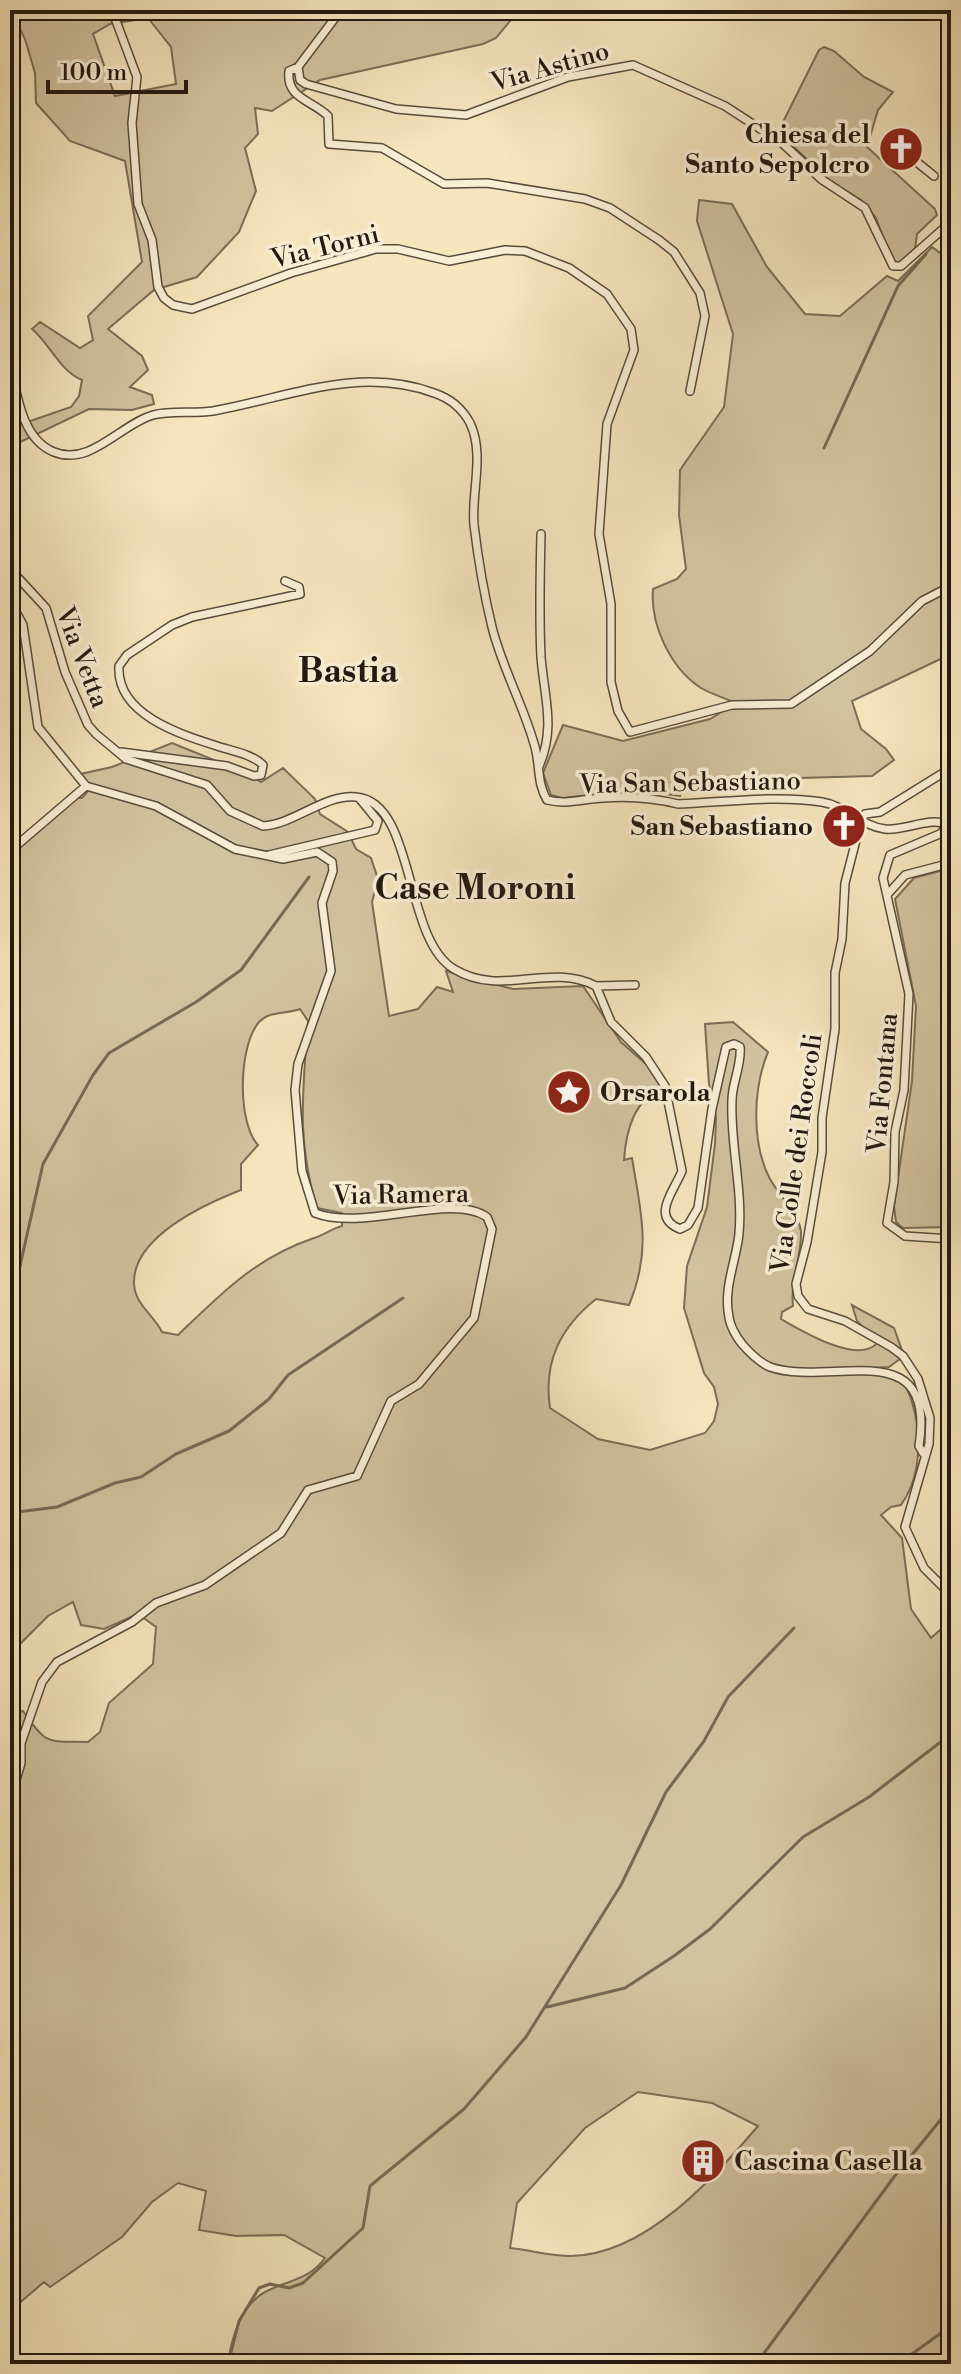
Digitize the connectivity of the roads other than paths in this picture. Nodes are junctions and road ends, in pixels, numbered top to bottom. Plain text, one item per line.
1 (112, 10) edge
2 (341, 10) edge
3 (298, 67) junction
4 (918, 163) dead end
5 (934, 176) dead end
6 (951, 222) edge
7 (10, 363) edge
8 (690, 391) dead end
9 (541, 534) dead end
10 (10, 569) edge
11 (285, 581) dead end
12 (951, 586) edge
13 (10, 601) edge
14 (121, 752) junction
15 (539, 768) junction
16 (951, 768) edge
17 (86, 786) junction
18 (358, 797) junction
19 (861, 821) junction
20 (10, 851) edge
21 (268, 855) junction
22 (951, 863) edge
23 (883, 880) joint
24 (887, 895) junction
25 (635, 985) dead end
26 (596, 986) junction
27 (951, 1239) edge
28 (923, 1453) junction
29 (951, 1595) edge
30 (10, 1800) edge

1 - 12 street, Via Torni
2 - 3 street
3 - 6 street, Via Astino
3 - 8 street
4 - 5 street
7 - 15 street, Via San Sebastiano
9 - 15 street
10 - 14 street, Via Vetta
11 - 14 street
13 - 17 street
14 - 18 street, Via Vetta
15 - 19 street, Via San Sebastiano
16 - 19 street
17 - 20 street
17 - 21 street
18 - 21 street
18 - 26 street
19 - 23 street, Via San Sebastiano
19 - 28 street, Via Colle dei Roccoli
21 - 30 street, Via Ramera
22 - 24 street
23 - 24 street, Via Fontana
24 - 27 street, Via Fontana
25 - 26 street
26 - 28 street
28 - 29 street, Via Colle dei Roccoli

